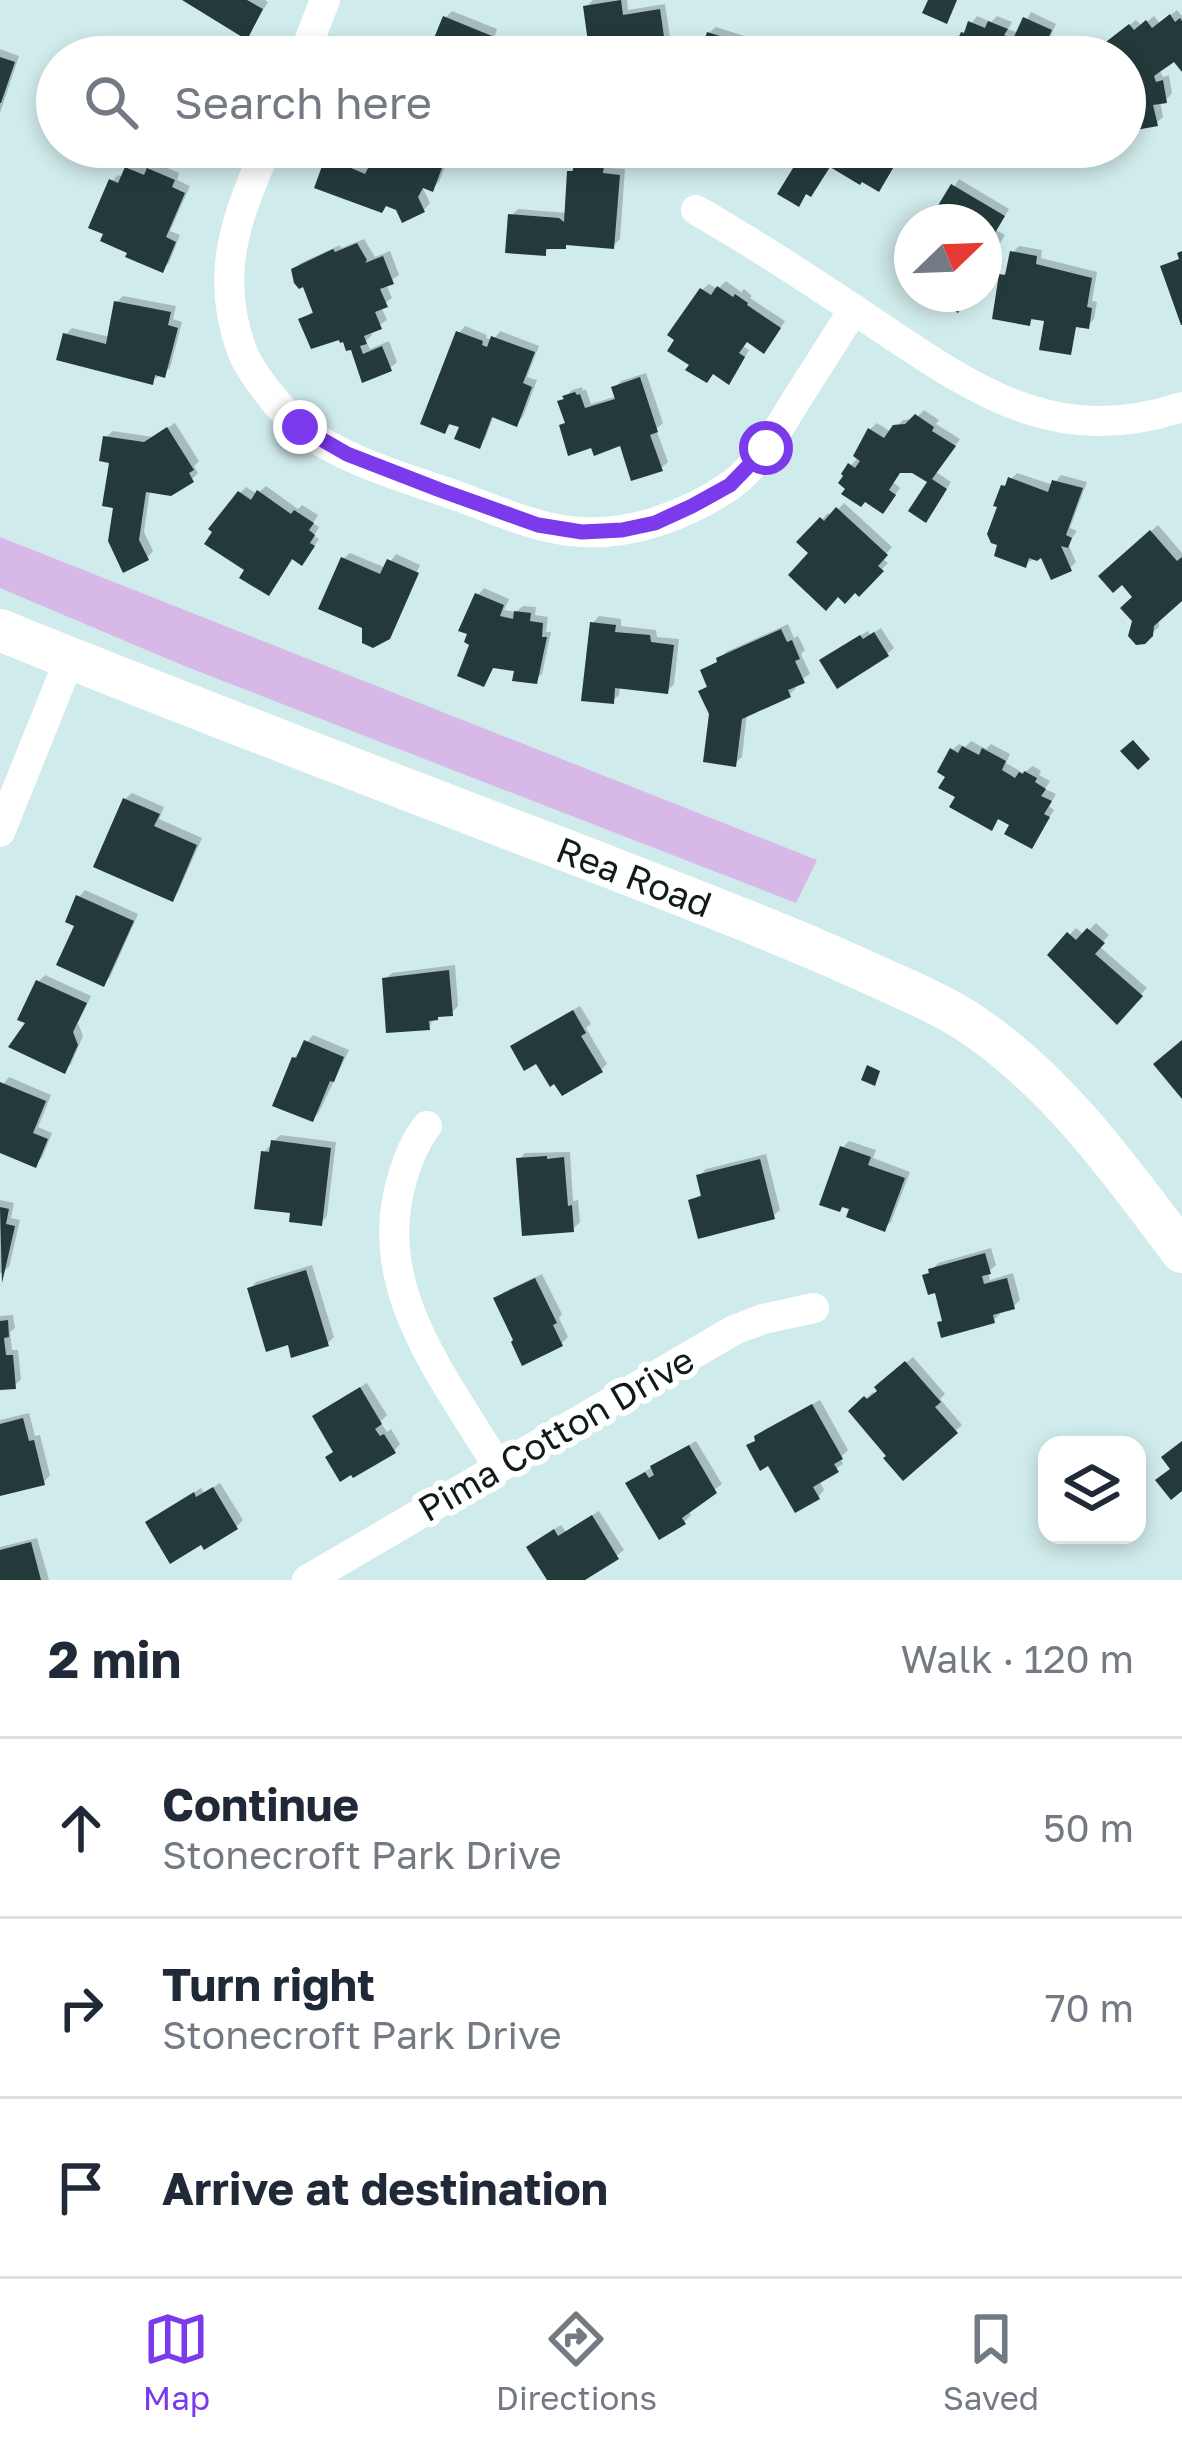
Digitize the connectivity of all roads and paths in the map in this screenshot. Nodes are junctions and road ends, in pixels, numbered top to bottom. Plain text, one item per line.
1 (325, 0) edge
2 (311, 36) edge
3 (258, 168) edge
4 (696, 210) dead end
5 (854, 309) junction
6 (1182, 406) edge
7 (0, 630) edge
8 (70, 658) junction
9 (0, 832) edge
10 (427, 1126) dead end
11 (1182, 1252) edge
12 (814, 1308) dead end
13 (499, 1467) junction
14 (307, 1580) edge

1 - 2 street
3 - 5 street
4 - 5 street
5 - 6 street
7 - 8 main road, Rea Road
8 - 9 street
8 - 11 main road, Rea Road
10 - 13 street
12 - 13 street, Pima Cotton Drive
13 - 14 street, Pima Cotton Drive

